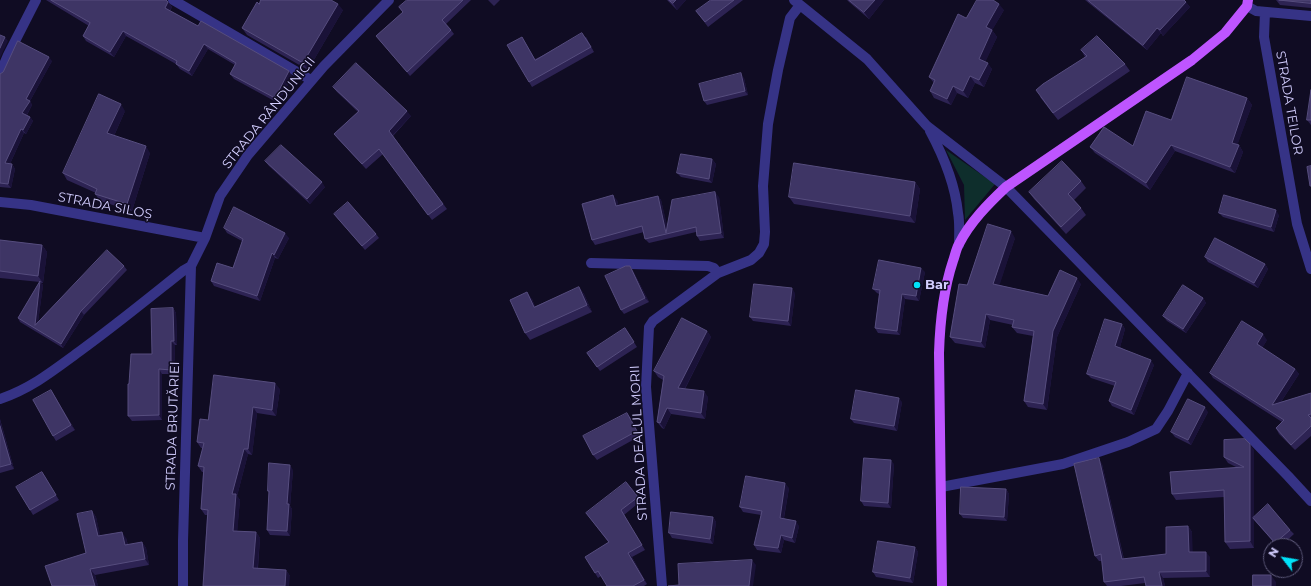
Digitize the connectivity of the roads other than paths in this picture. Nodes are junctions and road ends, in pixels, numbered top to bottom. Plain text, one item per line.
1 (36, 0) edge
2 (173, 0) edge
3 (389, 0) edge
4 (797, 2) edge
5 (1248, 3) edge
6 (1265, 12) junction
7 (1311, 16) edge
8 (0, 74) edge
9 (311, 80) junction
10 (927, 126) junction
11 (1006, 187) junction
12 (0, 202) edge
13 (205, 238) junction
14 (959, 244) junction
15 (591, 263) dead end
16 (191, 266) junction
17 (1311, 269) edge
18 (718, 273) junction
19 (1188, 373) junction
20 (0, 399) edge
21 (941, 487) junction
22 (1311, 501) edge
23 (183, 586) edge
24 (662, 586) edge
25 (942, 586) edge

1 - 8 street
2 - 9 street
3 - 9 street, STRADA RÂNDUNICII
4 - 10 street
4 - 18 street, STRADA DEALUL MORII
5 - 6 street
5 - 11 main road
6 - 7 street
6 - 17 street, STRADA TEILOR
9 - 13 street, STRADA RÂNDUNICII
10 - 11 street
10 - 14 street
11 - 14 main road
11 - 19 street
12 - 13 street, STRADA SILOȘ
13 - 16 street, STRADA RÂNDUNICII
14 - 21 main road
15 - 18 street
16 - 20 street, STRADA RÂNDUNICII
16 - 23 street, STRADA BRUTĂRIEI
18 - 24 street, STRADA DEALUL MORII
19 - 21 street
19 - 22 street
21 - 25 main road

